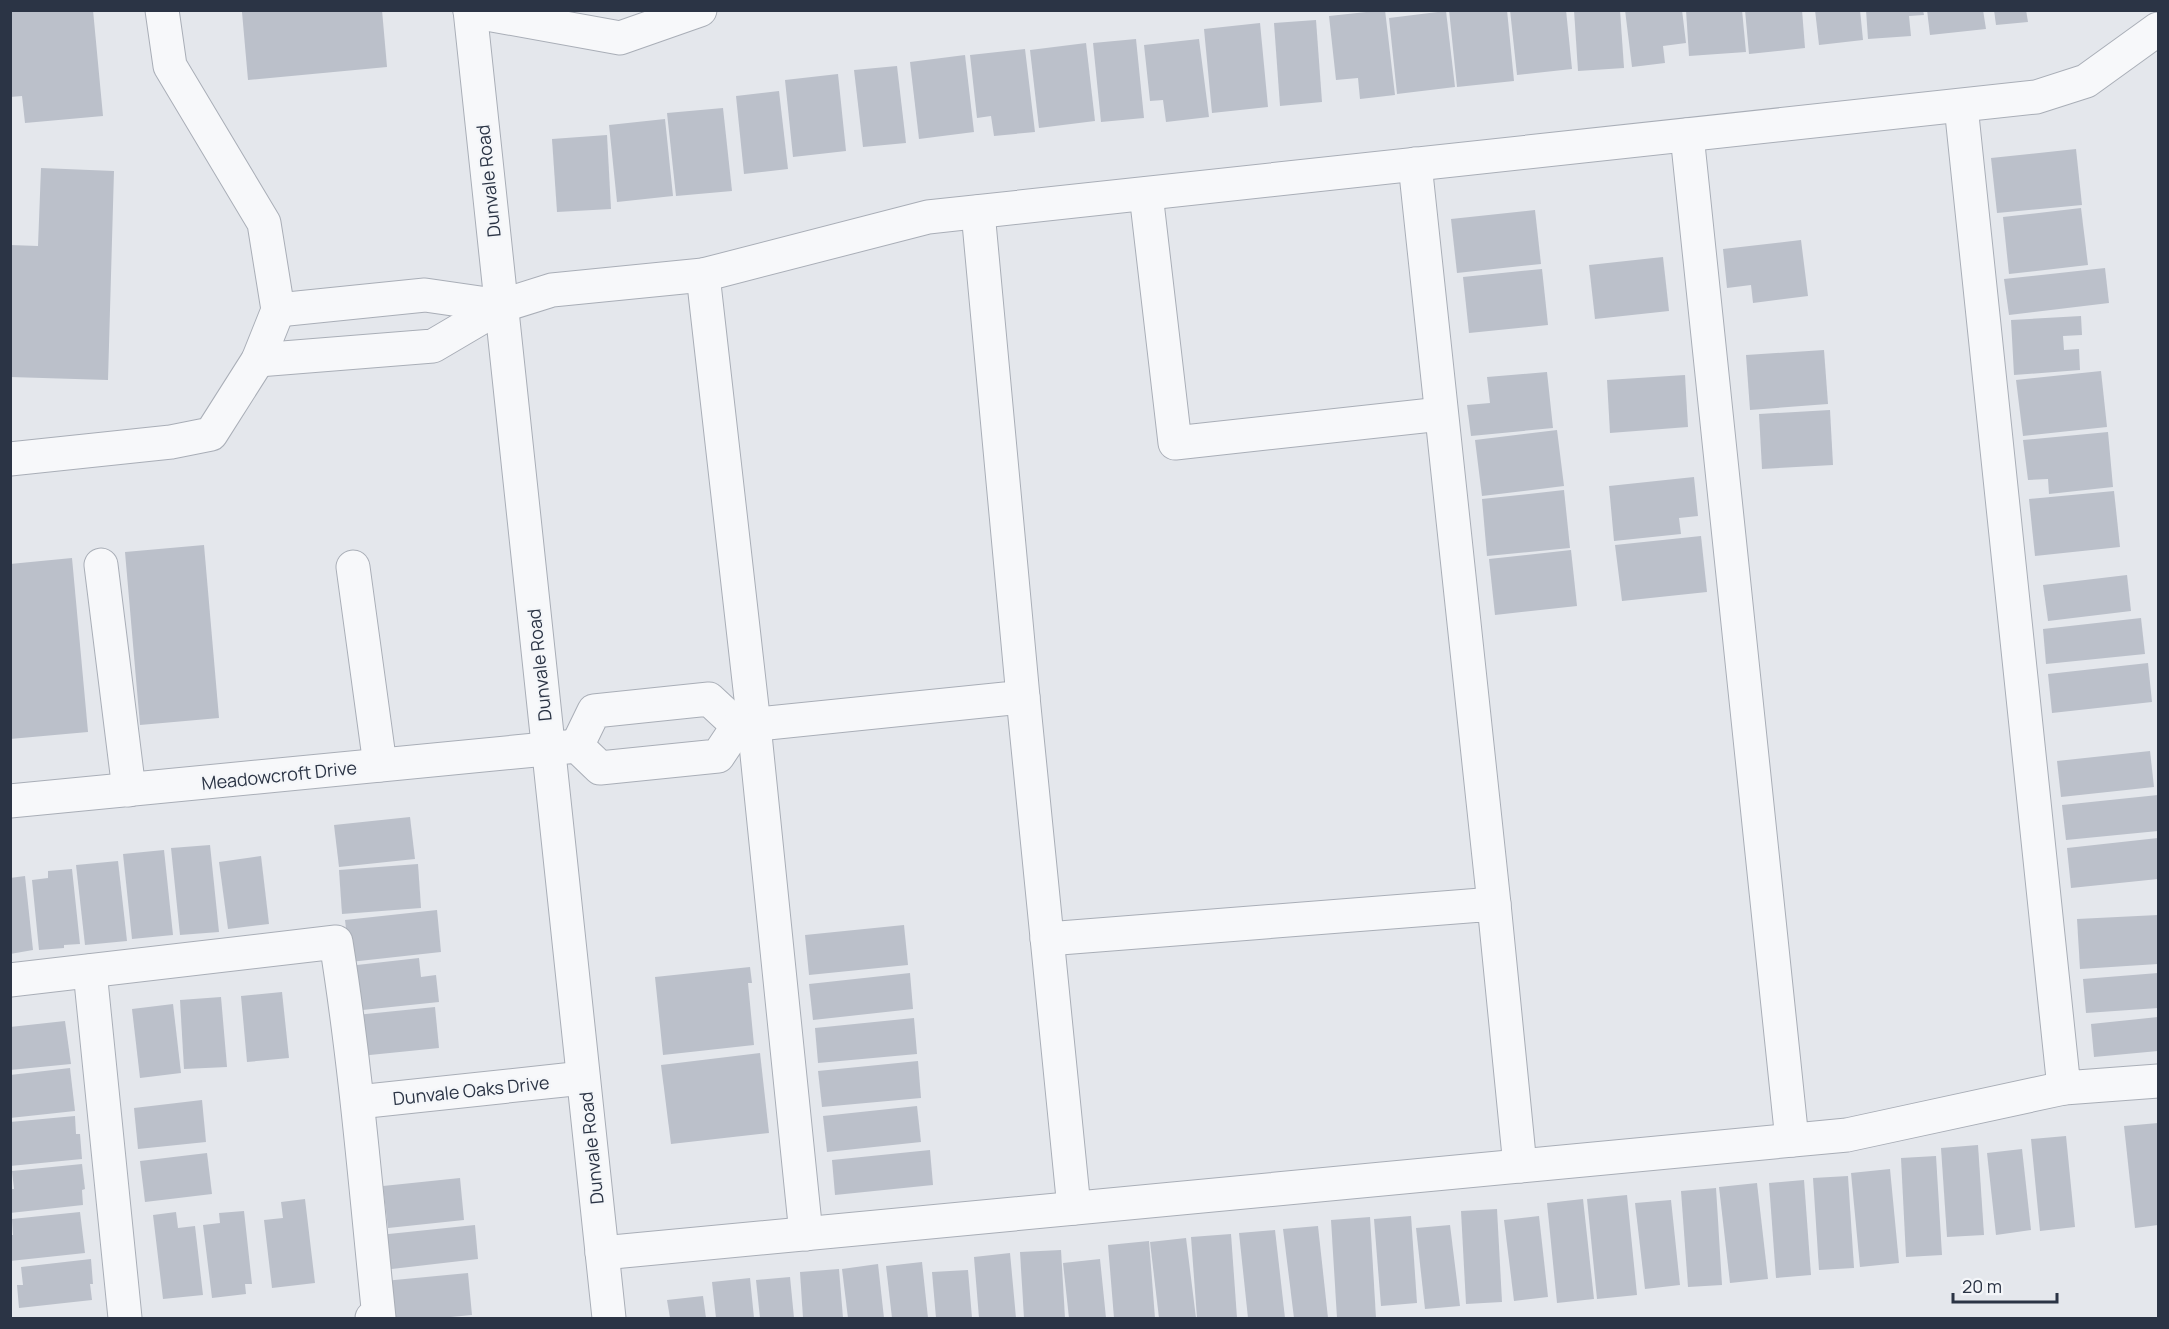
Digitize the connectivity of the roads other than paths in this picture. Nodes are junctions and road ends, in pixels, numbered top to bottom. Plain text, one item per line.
1 (162, 10) edge
2 (470, 11) edge
3 (693, 12) edge
4 (2158, 29) edge
5 (1961, 106) junction
6 (1687, 135) junction
7 (1415, 164) junction
8 (1146, 194) junction
9 (978, 212) junction
10 (703, 275) junction
11 (501, 306) junction
12 (278, 310) junction
13 (258, 360) junction
14 (1442, 414) junction
15 (10, 459) edge
16 (101, 565) dead end
17 (353, 567) dead end
18 (1023, 697) junction
19 (746, 725) junction
20 (563, 748) junction
21 (380, 765) junction
22 (129, 790) junction
23 (10, 801) edge
24 (1494, 904) junction
25 (1047, 939) junction
26 (90, 971) junction
27 (10, 980) edge
28 (584, 1077) junction
29 (2158, 1081) edge
30 (2064, 1088) junction
31 (358, 1102) junction
32 (1792, 1140) junction
33 (1520, 1166) junction
34 (1074, 1209) junction
35 (806, 1234) junction
36 (602, 1253) junction
37 (125, 1318) edge
38 (372, 1318) edge
39 (609, 1318) edge

1 - 12 street
2 - 3 street
2 - 11 street, Dunvale Road
4 - 5 street
5 - 6 street
5 - 30 street
6 - 7 street
6 - 32 street
7 - 8 street
7 - 14 street
8 - 9 street
8 - 14 street
9 - 10 street
9 - 18 street
10 - 11 street
10 - 19 street
11 - 12 street
11 - 13 street
11 - 20 street, Dunvale Road
12 - 13 street
13 - 15 street
14 - 24 street
16 - 22 street
17 - 21 street
18 - 19 street
18 - 25 street
19 - 20 street
19 - 20 street
19 - 35 street
20 - 21 street, Meadowcroft Drive
20 - 28 street, Dunvale Road
21 - 22 street, Meadowcroft Drive
22 - 23 street, Meadowcroft Drive
24 - 25 street
24 - 33 street
25 - 34 street
26 - 27 street
26 - 31 street
26 - 37 street
28 - 31 street, Dunvale Oaks Drive
28 - 36 street, Dunvale Road
29 - 30 street
30 - 32 street
31 - 38 street
32 - 33 street
33 - 34 street
34 - 35 street
35 - 36 street
36 - 39 street, Dunvale Road

